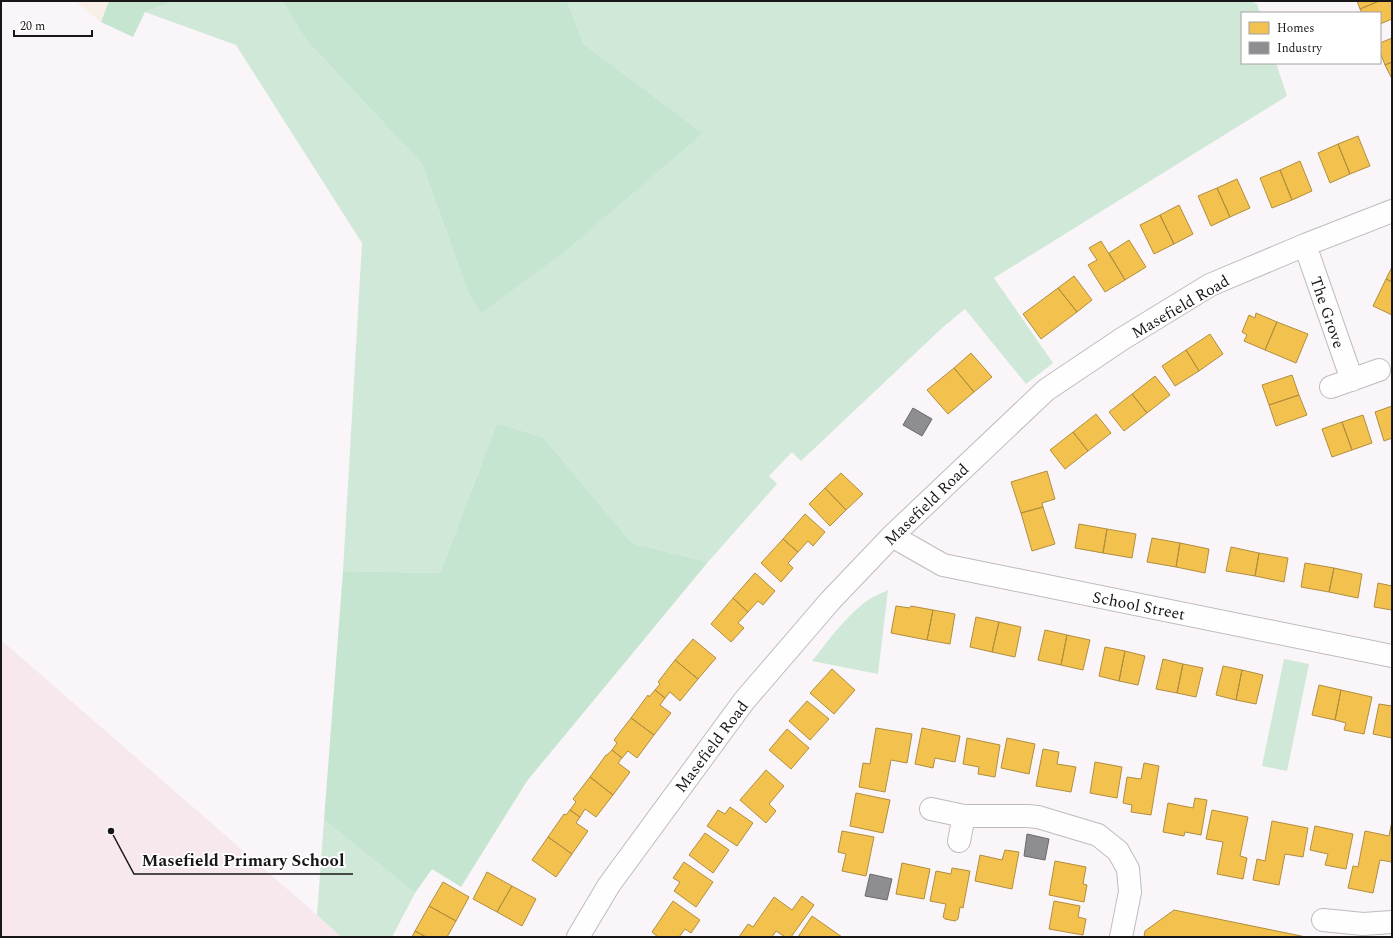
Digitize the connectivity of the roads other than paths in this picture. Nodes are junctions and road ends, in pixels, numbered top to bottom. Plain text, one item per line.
1 (1392, 211) edge
2 (1305, 245) junction
3 (1379, 370) dead end
4 (1352, 380) junction
5 (1330, 387) dead end
6 (892, 536) junction
7 (1392, 656) edge
8 (931, 809) dead end
9 (964, 816) junction
10 (958, 841) dead end
11 (1323, 920) dead end
12 (1392, 922) edge
13 (1362, 931) edge
14 (578, 937) edge
15 (1121, 937) edge

1 - 2 street, Masefield Road
2 - 4 street, The Grove
2 - 6 street, Masefield Road
3 - 4 street
4 - 5 street
6 - 7 street, School Street
6 - 14 street, Masefield Road
8 - 9 street
9 - 10 street
9 - 15 street
11 - 13 street
12 - 13 street

